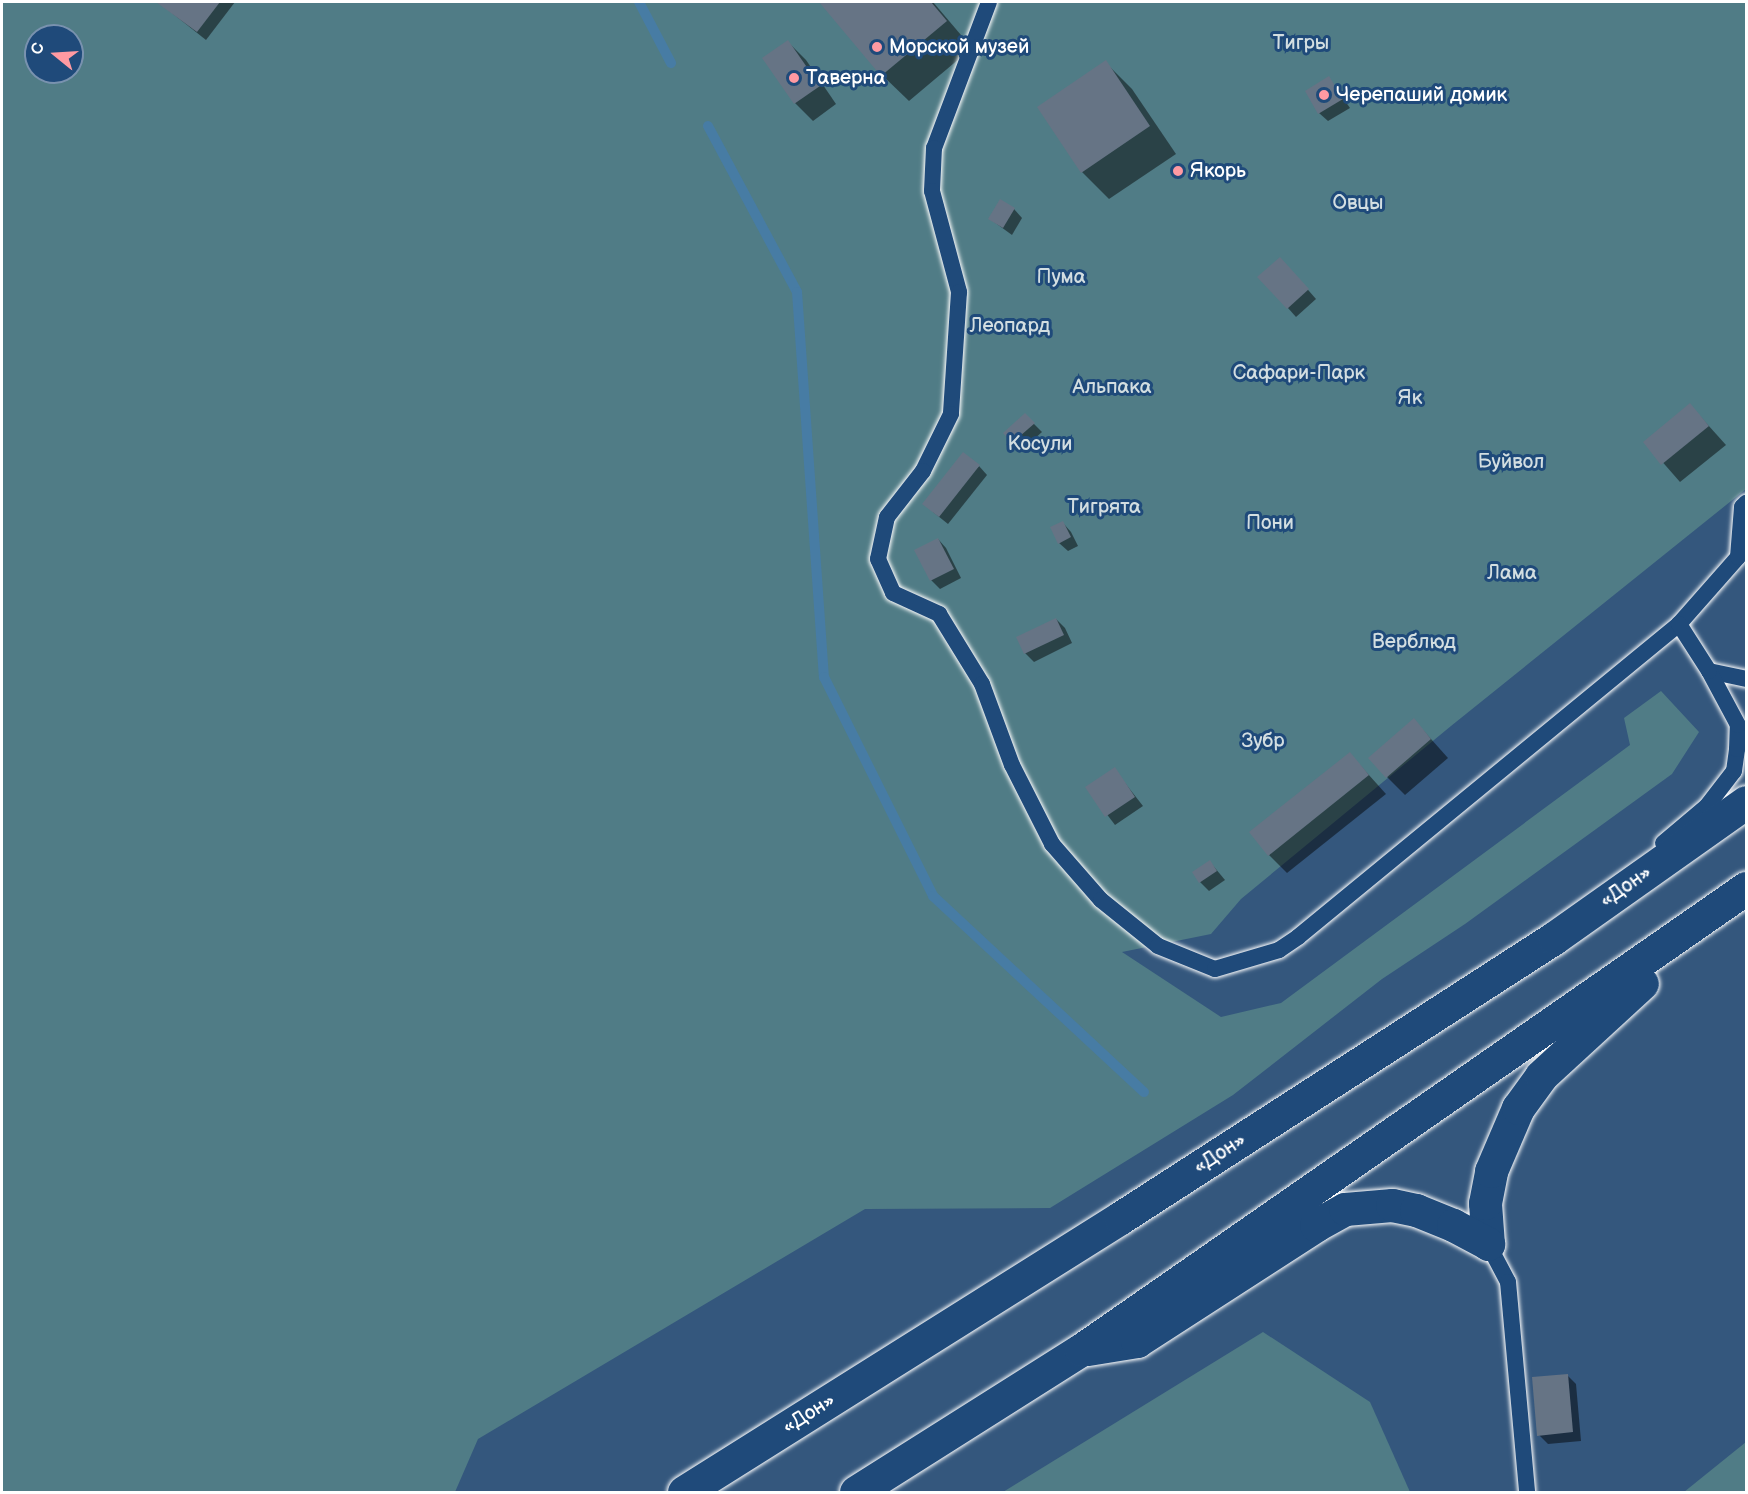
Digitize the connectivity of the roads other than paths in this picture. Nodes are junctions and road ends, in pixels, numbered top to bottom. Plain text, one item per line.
1 (989, 2) edge
2 (1746, 503) edge
3 (1679, 624) junction
4 (1709, 671) junction
5 (1746, 679) edge
6 (1746, 802) edge
7 (1746, 888) edge
8 (1554, 938) junction
9 (1654, 954) junction
10 (1488, 1244) junction
11 (1081, 1350) junction
12 (684, 1492) edge
13 (856, 1492) edge
14 (1527, 1492) edge

1 - 3 lane
2 - 3 lane
3 - 4 lane
4 - 5 lane
4 - 8 lane
6 - 8 highway, «Дон»
7 - 9 highway
8 - 12 highway, «Дон»
9 - 10 highway
9 - 11 highway
10 - 11 highway
10 - 14 lane
11 - 13 highway

